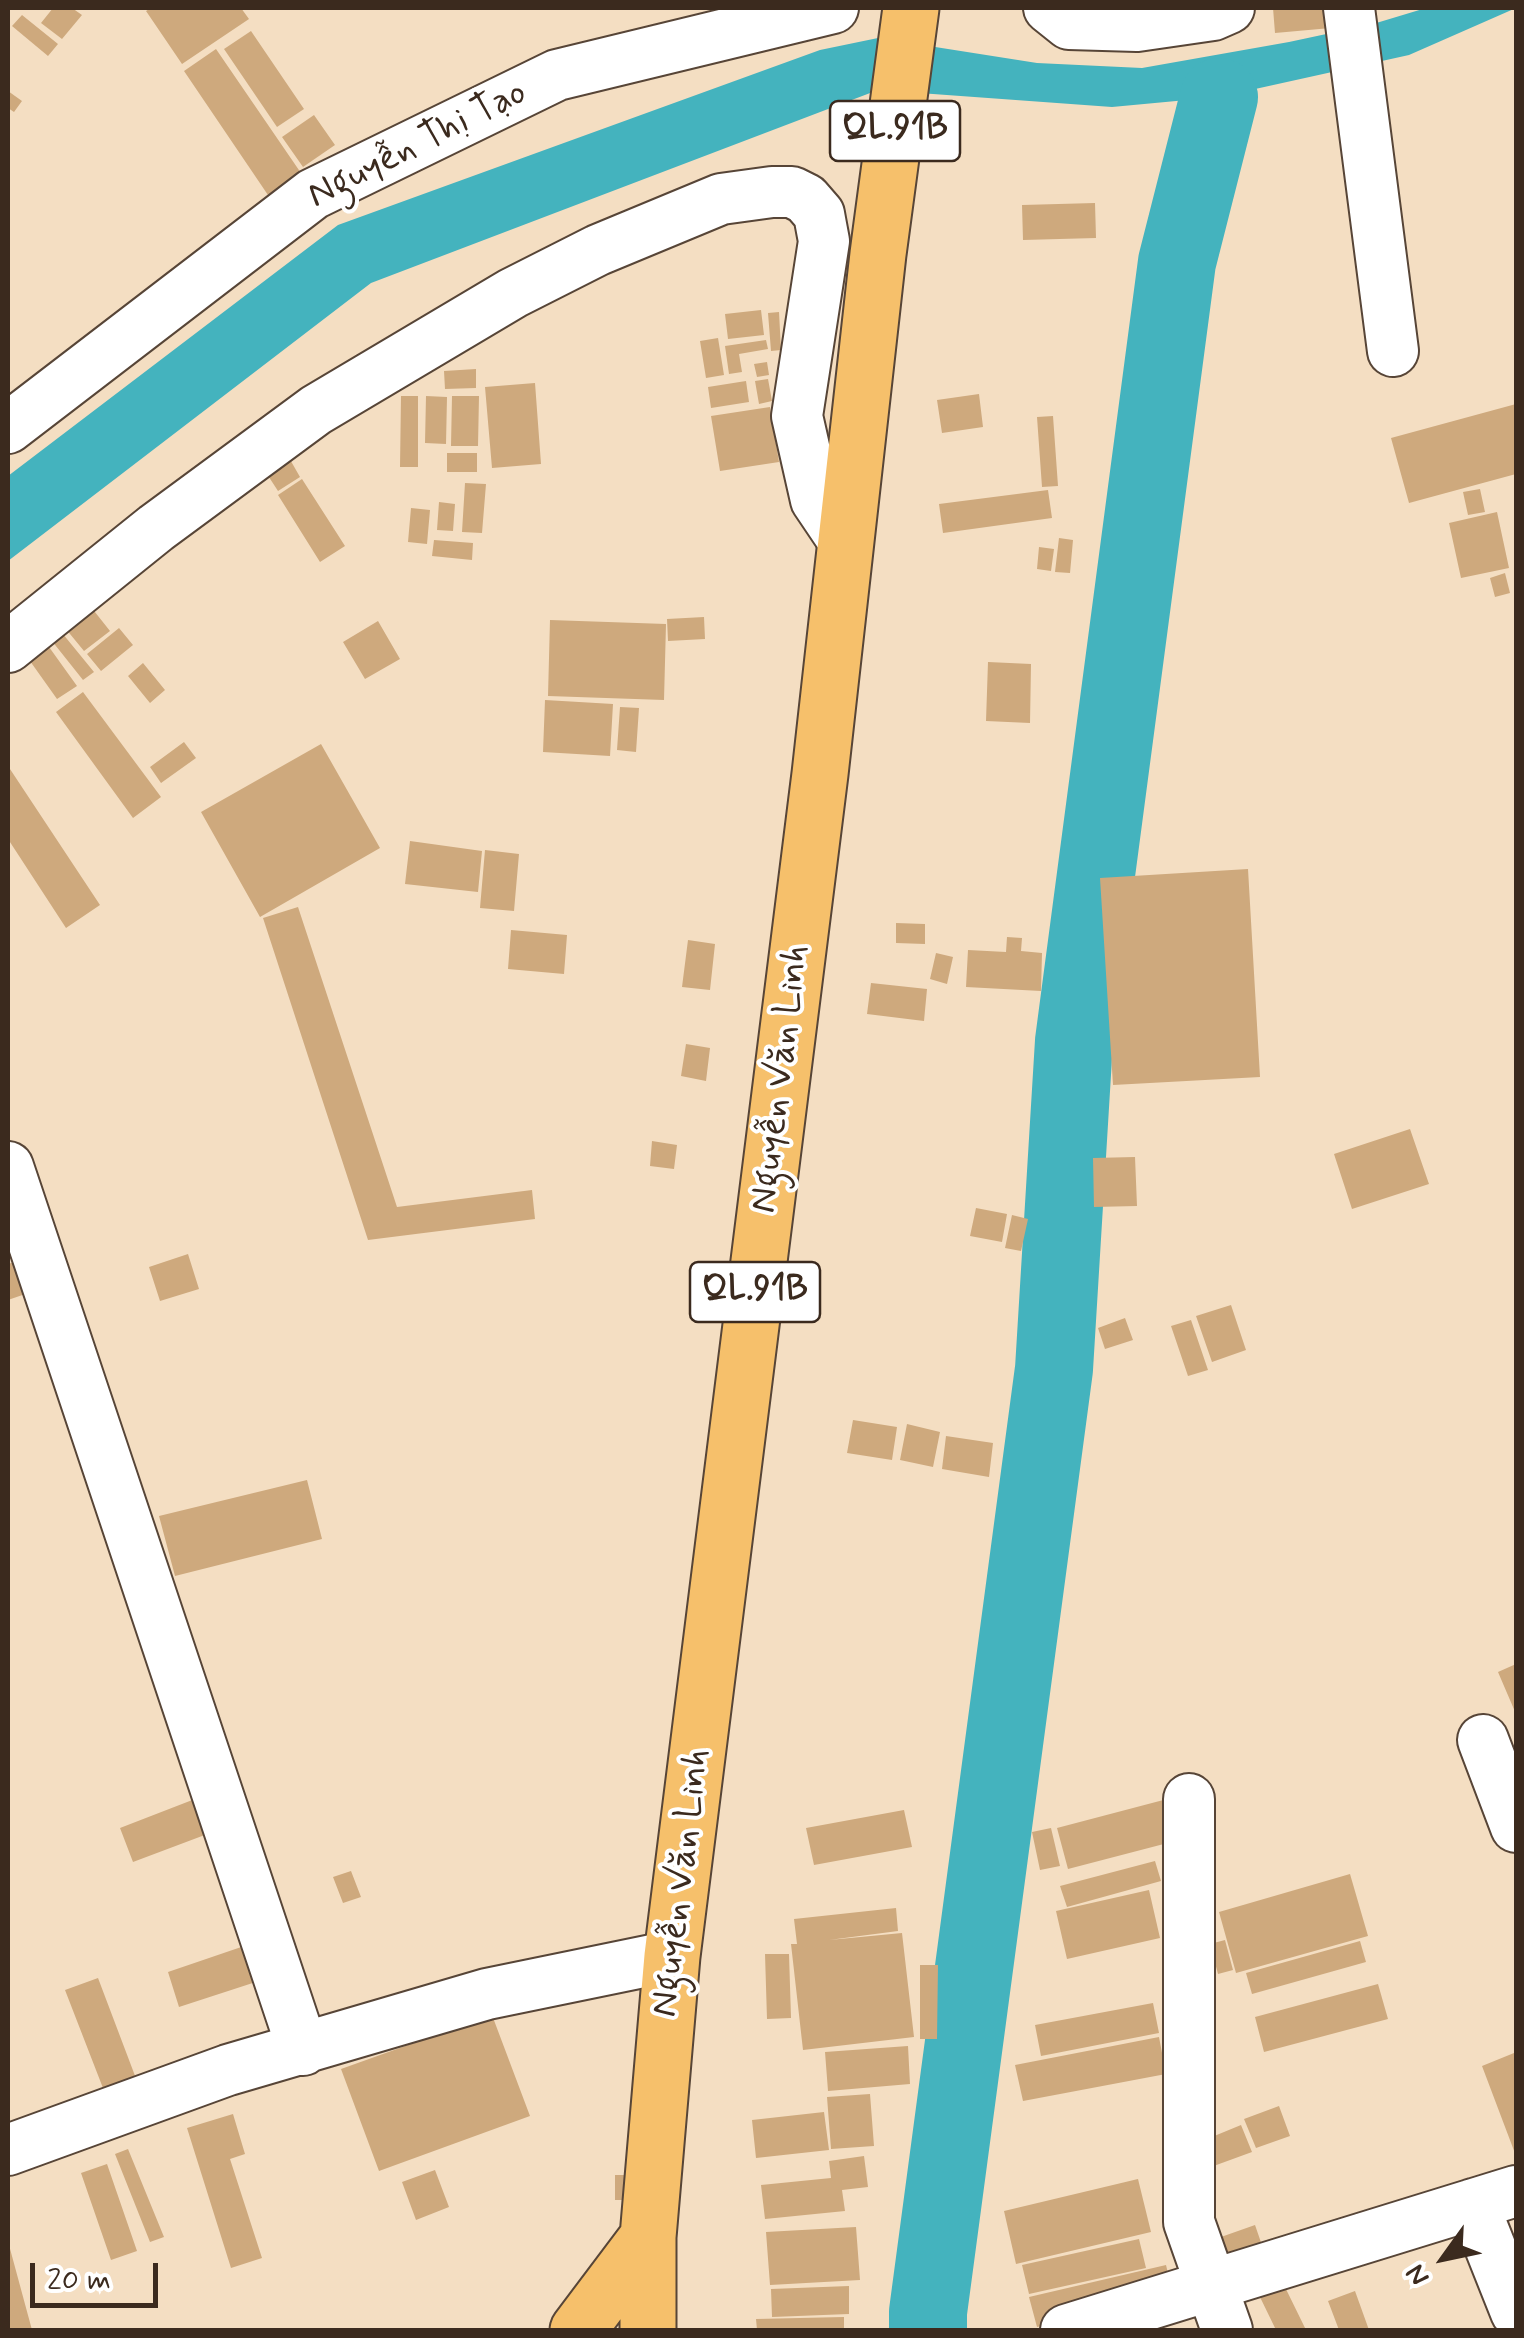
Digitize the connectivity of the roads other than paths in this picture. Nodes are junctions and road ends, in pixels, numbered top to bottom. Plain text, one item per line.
1 (832, 8) edge
2 (912, 8) edge
3 (1049, 8) edge
4 (1229, 8) edge
5 (1349, 8) edge
6 (1393, 351) dead end
7 (8, 428) edge
8 (847, 546) junction
9 (8, 647) edge
10 (8, 1167) edge
11 (1483, 1740) dead end
12 (1189, 1799) dead end
13 (1516, 1827) edge
14 (672, 1956) junction
15 (304, 2050) junction
16 (8, 2150) edge
17 (1495, 2197) edge
18 (648, 2237) junction
19 (1219, 2308) edge
20 (1516, 2312) edge
21 (578, 2330) edge
22 (648, 2330) edge
23 (676, 2330) edge
24 (1066, 2330) edge

1 - 7 street, Nguyễn Thị Tạo
2 - 8 highway, Nguyễn Văn Linh / QL.91B
3 - 4 street
5 - 6 street
8 - 9 street
8 - 14 highway, Nguyễn Văn Linh / QL.91B
10 - 15 street
11 - 13 street
12 - 19 street
14 - 15 street
14 - 18 highway, Nguyễn Văn Linh / QL.91B
15 - 16 street
17 - 19 street
17 - 20 street
18 - 21 highway
18 - 22 highway, Nguyễn Văn Linh / QL.91B
18 - 23 highway
19 - 24 street

